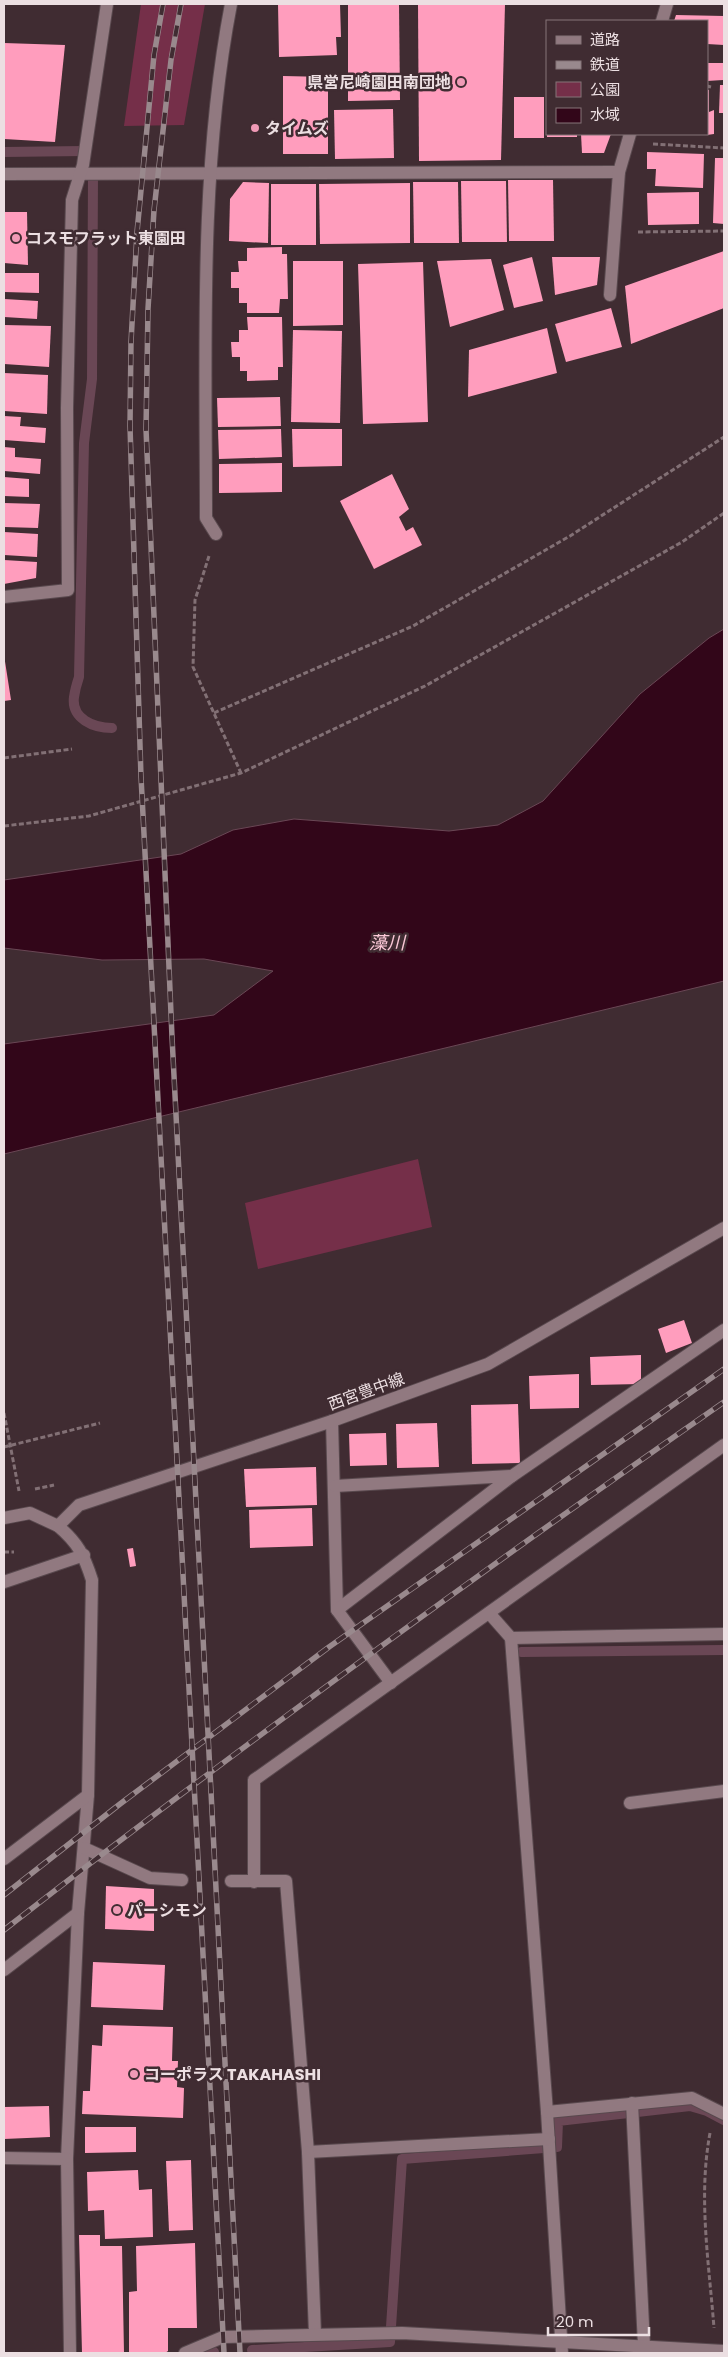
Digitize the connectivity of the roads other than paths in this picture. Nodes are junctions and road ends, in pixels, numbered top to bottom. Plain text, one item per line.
1 (108, 4) edge
2 (231, 4) edge
3 (667, 4) edge
4 (662, 20) edge
5 (628, 138) edge
6 (81, 169) junction
7 (619, 172) junction
8 (212, 173) junction
9 (4, 174) edge
10 (610, 295) dead end
11 (216, 534) road end
12 (4, 598) edge
13 (724, 1228) edge
14 (724, 1330) edge
15 (332, 1421) junction
16 (724, 1445) edge
17 (512, 1476) junction
18 (335, 1486) junction
19 (4, 1518) edge
20 (58, 1526) junction
21 (84, 1555) junction
22 (4, 1582) edge
23 (338, 1610) junction
24 (489, 1613) junction
25 (724, 1634) edge
26 (511, 1638) junction
27 (390, 1683) junction
28 (724, 1791) edge
29 (88, 1795) junction
30 (630, 1803) dead end
31 (84, 1848) junction
32 (4, 1859) edge
33 (182, 1880) dead end
34 (231, 1881) dead end
35 (254, 1882) junction
36 (78, 1913) junction
37 (4, 1970) edge
38 (632, 2103) junction
39 (547, 2112) junction
40 (724, 2114) edge
41 (549, 2139) junction
42 (308, 2152) junction
43 (4, 2158) edge
44 (67, 2159) junction
45 (315, 2334) junction
46 (644, 2345) junction
47 (562, 2348) edge
48 (719, 2352) edge
49 (70, 2353) edge
50 (185, 2353) edge

1 - 6 street
2 - 8 street
3 - 4 street
5 - 7 street
6 - 8 street
6 - 9 street
6 - 12 street
7 - 8 street
7 - 10 street
8 - 11 street
13 - 15 street, 西宮豊中線
14 - 17 street
15 - 18 street
15 - 20 street, 西宮豊中線
16 - 24 street
17 - 18 street
17 - 23 street
18 - 23 street
19 - 20 street
20 - 21 street
21 - 22 street
21 - 29 street
23 - 27 street
24 - 26 street
24 - 27 street
25 - 26 street
26 - 39 street
27 - 35 street
28 - 30 street
29 - 31 street
29 - 32 street
31 - 33 street
31 - 36 street
34 - 35 street
35 - 42 street
36 - 37 street
36 - 44 street
38 - 39 street
38 - 40 street
38 - 46 street
39 - 41 street
41 - 42 street
41 - 47 street
42 - 45 street
43 - 44 street
44 - 49 street
45 - 47 street
45 - 50 street
46 - 47 street
46 - 48 street

